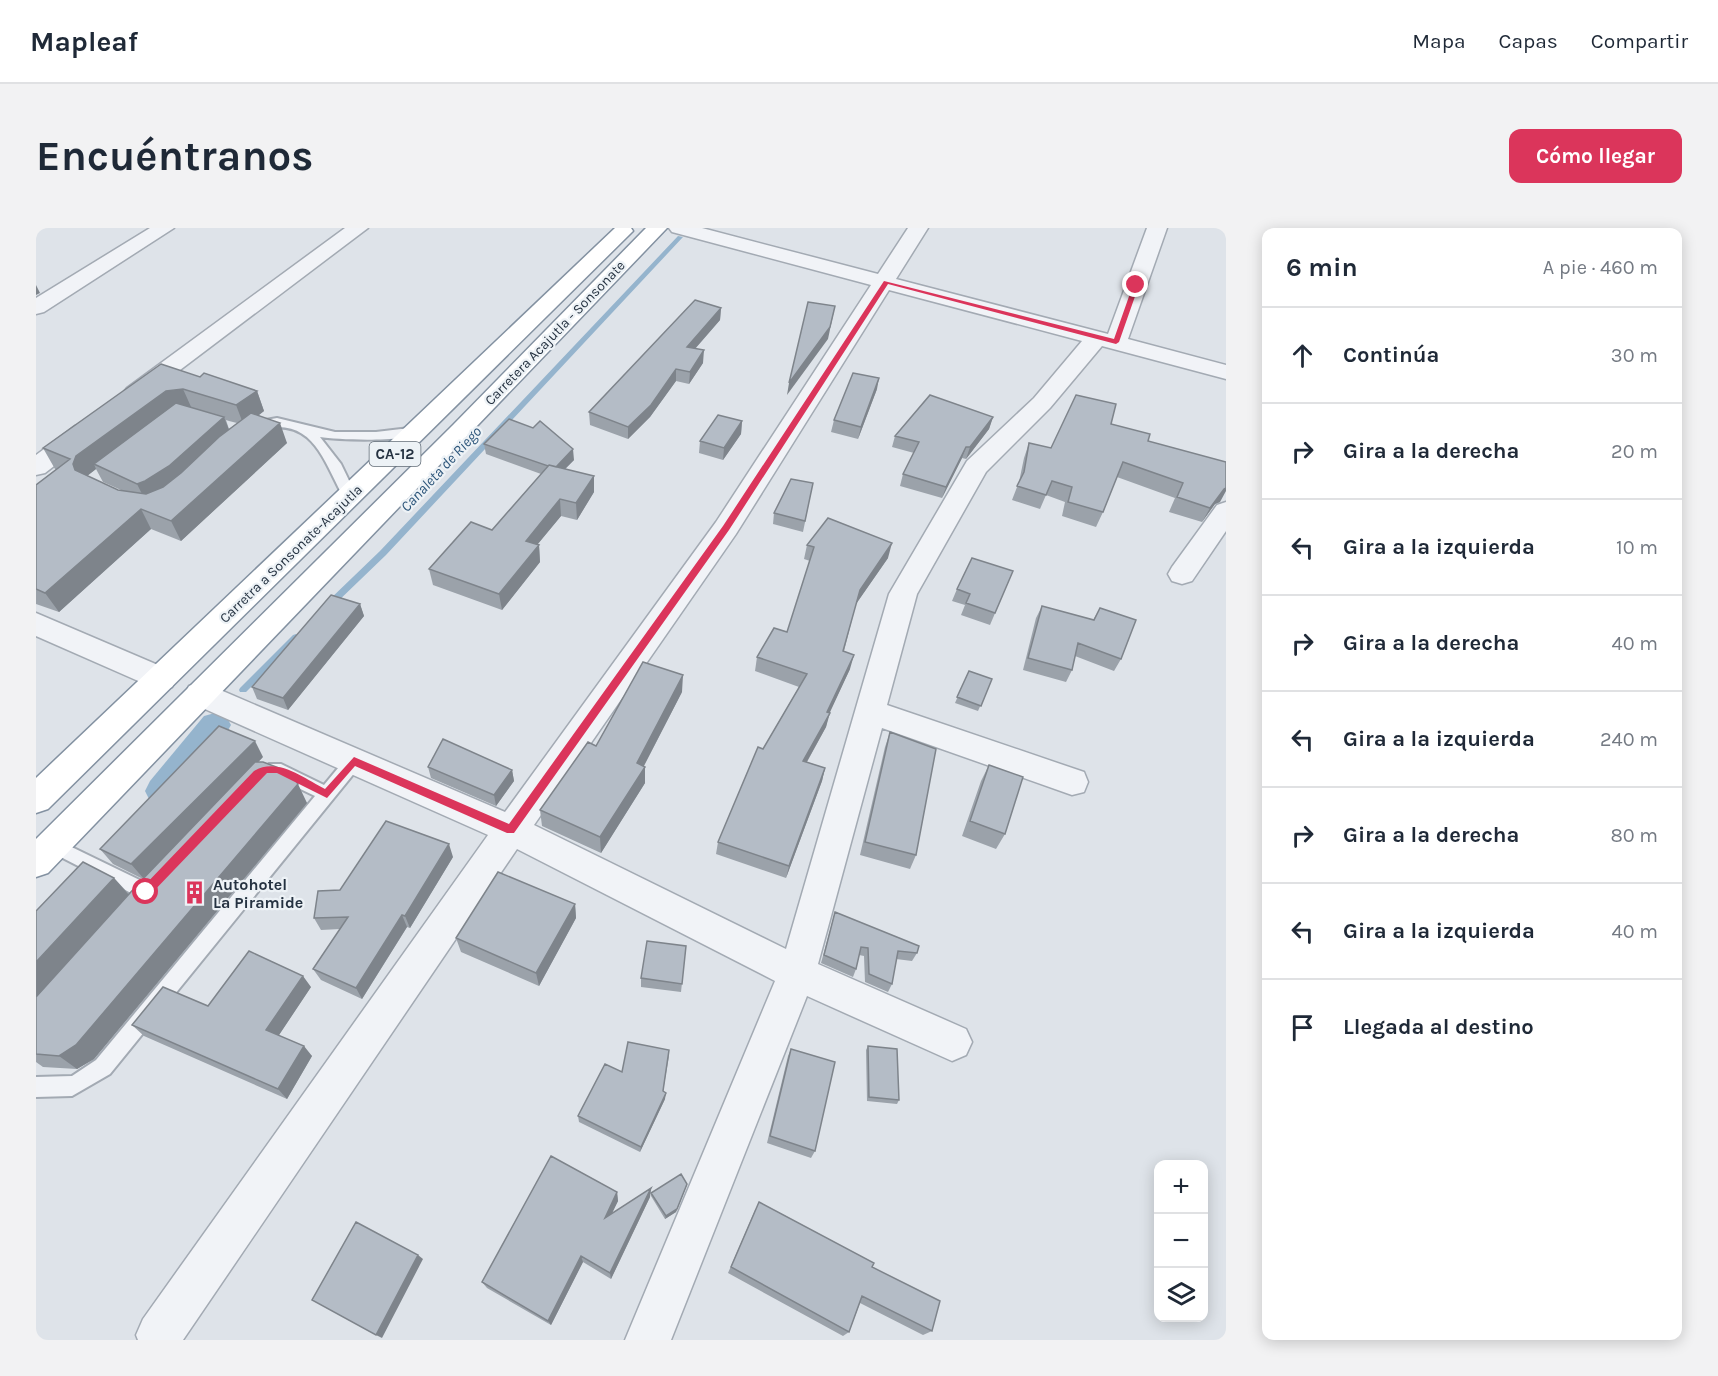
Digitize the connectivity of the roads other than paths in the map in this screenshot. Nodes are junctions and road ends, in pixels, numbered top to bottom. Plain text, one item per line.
1 (164, 228) edge
2 (358, 228) edge
3 (627, 228) edge
4 (657, 228) edge
5 (679, 228) edge
6 (918, 228) edge
7 (1157, 228) edge
8 (886, 282) junction
9 (36, 307) edge
10 (1107, 339) junction
11 (1226, 372) edge
12 (121, 403) edge
13 (102, 417) edge
14 (308, 430) junction
15 (420, 431) junction
16 (246, 433) edge
17 (36, 467) edge
18 (350, 497) junction
19 (1226, 511) edge
20 (1182, 574) dead end
21 (36, 624) edge
22 (161, 679) junction
23 (200, 694) junction
24 (870, 711) junction
25 (354, 761) junction
26 (258, 774) edge
27 (1072, 782) dead end
28 (327, 794) junction
29 (36, 799) edge
30 (511, 830) junction
31 (45, 853) edge
32 (130, 909) edge
33 (797, 973) junction
34 (952, 1042) dead end
35 (36, 1087) edge
36 (159, 1335) dead end
37 (648, 1340) edge

1 - 9 street
2 - 12 street
3 - 15 highway, Carretra a Sonsonate-Acajutla / CA-12
4 - 23 highway, Carretera Acajutla - Sonsonate / CA-12
5 - 8 street
6 - 8 street
7 - 10 street
8 - 10 street
8 - 30 street
10 - 11 street
10 - 24 street
13 - 17 street
14 - 15 lane
14 - 16 lane
14 - 18 lane
15 - 18 highway, Carretra a Sonsonate-Acajutla / CA-12
18 - 22 highway, Carretra a Sonsonate-Acajutla / CA-12
19 - 20 street
21 - 22 street
22 - 29 highway, CA-12
23 - 25 street
23 - 31 highway, CA-12
24 - 27 street
24 - 33 street
25 - 28 lane
25 - 30 street
26 - 28 lane
28 - 35 lane
30 - 33 street
30 - 36 street
31 - 32 lane
33 - 34 street
33 - 37 street

